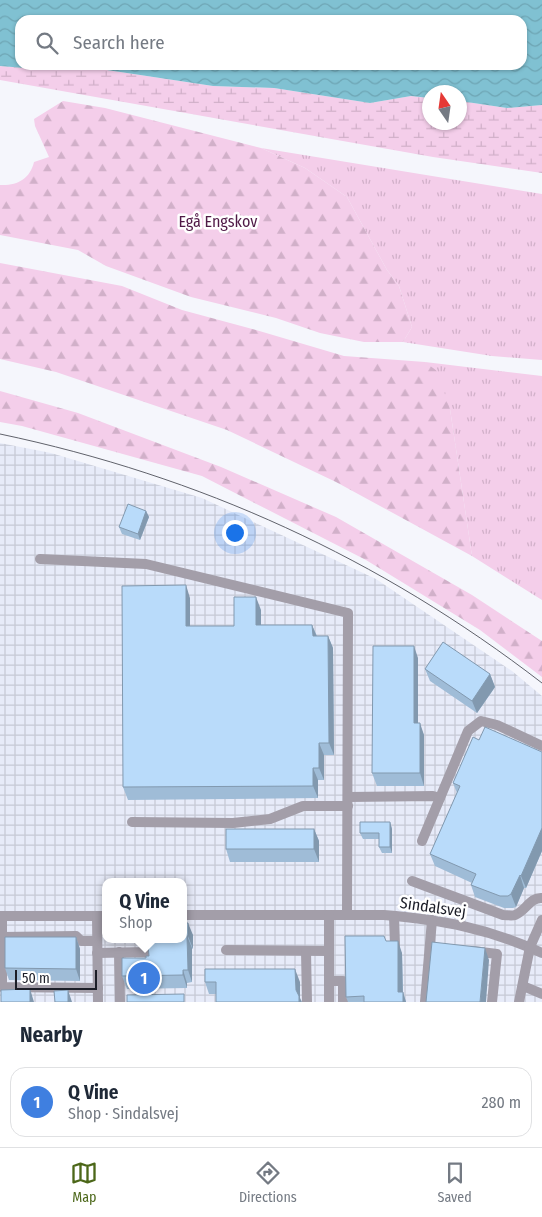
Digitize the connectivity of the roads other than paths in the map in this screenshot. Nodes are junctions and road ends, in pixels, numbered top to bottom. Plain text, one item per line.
1 (40, 559) dead end
2 (542, 746) edge
3 (440, 798) junction
4 (348, 802) junction
5 (132, 822) dead end
6 (422, 841) dead end
7 (412, 881) dead end
8 (542, 898) edge
9 (187, 915) edge
10 (329, 915) junction
11 (348, 915) junction
12 (1, 916) edge
13 (101, 916) edge
14 (394, 916) junction
15 (432, 920) junction
16 (542, 920) edge
17 (2, 937) junction
18 (504, 937) junction
19 (97, 941) junction
20 (395, 946) edge
21 (530, 947) junction
22 (226, 950) dead end
23 (458, 950) edge
24 (306, 951) junction
25 (329, 951) junction
26 (120, 952) junction
27 (148, 952) edge
28 (97, 953) junction
29 (497, 954) junction
30 (542, 954) edge
31 (329, 981) junction
32 (523, 986) junction
33 (98, 988) junction
34 (542, 994) edge
35 (98, 1002) edge
36 (120, 1002) edge
37 (307, 1002) edge
38 (329, 1002) edge
39 (343, 1002) edge
40 (425, 1002) edge
41 (492, 1002) edge
42 (520, 1002) edge

1 - 4 street
2 - 3 street
3 - 4 street
3 - 6 street
4 - 5 street
4 - 11 street
7 - 8 street
9 - 10 street, Sindalsvej
10 - 11 street, Sindalsvej
10 - 25 street
11 - 14 street, Sindalsvej
12 - 13 street
12 - 17 street
13 - 19 street
14 - 15 street, Sindalsvej
14 - 20 street
15 - 18 street, Sindalsvej
15 - 40 street
16 - 21 street
17 - 19 street
17 - 33 street
18 - 21 street, Sindalsvej
18 - 29 street
19 - 28 street
21 - 30 street, Sindalsvej
21 - 32 street
22 - 24 street
23 - 29 street
24 - 25 street
24 - 37 street
25 - 31 street
26 - 27 street
26 - 28 street
26 - 36 street
28 - 33 street
29 - 41 street
31 - 38 street
31 - 39 street
32 - 34 street
32 - 42 street
33 - 35 street

